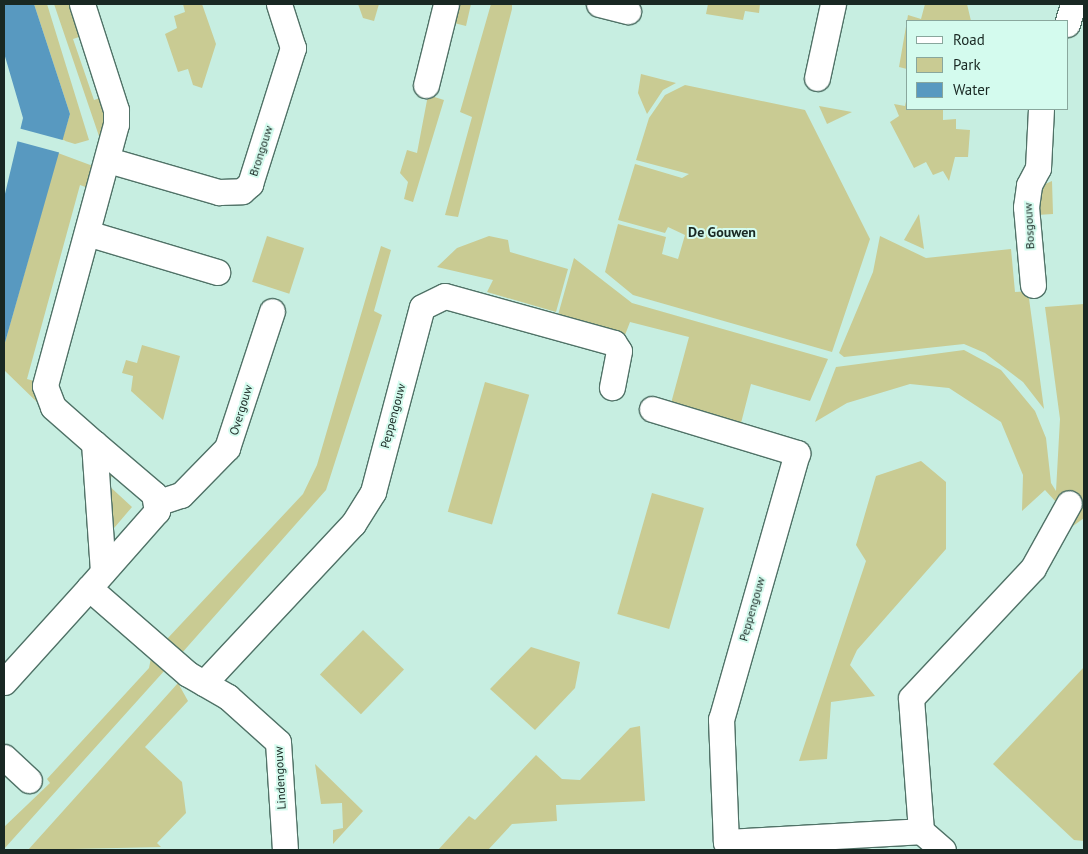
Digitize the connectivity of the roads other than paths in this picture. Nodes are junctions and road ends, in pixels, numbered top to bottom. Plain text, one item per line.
1 (82, 4) edge
2 (279, 4) edge
3 (446, 4) edge
4 (599, 4) edge
5 (833, 4) edge
6 (1073, 4) edge
7 (628, 11) dead end
8 (1068, 21) edge
9 (817, 78) dead end
10 (426, 85) dead end
11 (1041, 110) edge
12 (108, 160) junction
13 (87, 234) junction
14 (217, 272) dead end
15 (1033, 285) dead end
16 (272, 311) dead end
17 (612, 387) dead end
18 (652, 409) dead end
19 (94, 443) junction
20 (156, 503) junction
21 (1069, 503) dead end
22 (96, 580) junction
23 (4, 682) edge
24 (204, 683) junction
25 (4, 757) edge
26 (29, 780) dead end
27 (921, 831) junction
28 (803, 845) edge
29 (726, 846) edge
30 (285, 850) edge
31 (943, 850) edge

1 - 12 street
2 - 12 street, Brongouw
3 - 10 street
4 - 7 street
5 - 9 street
6 - 8 street
11 - 15 street, Bosgouw
12 - 13 street
13 - 14 street
13 - 19 street
16 - 20 street, Overgouw
17 - 24 street, Peppengouw
18 - 29 street, Peppengouw
19 - 20 street
19 - 22 street
20 - 22 street
21 - 27 street
22 - 23 street
22 - 24 street
24 - 30 street, Lindengouw
25 - 26 street
27 - 28 street, Peppengouw
27 - 31 street
28 - 29 street, Peppengouw

